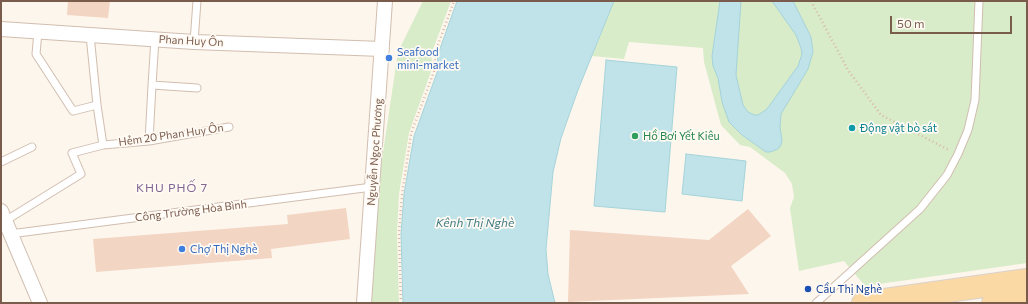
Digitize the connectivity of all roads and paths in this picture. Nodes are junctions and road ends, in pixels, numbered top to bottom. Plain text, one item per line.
1 (197, 1) edge
2 (395, 1) edge
3 (454, 1) edge
4 (811, 1) edge
5 (979, 1) edge
6 (384, 7) edge
7 (1, 29) edge
8 (38, 32) junction
9 (90, 35) junction
10 (155, 39) junction
11 (194, 42) junction
12 (382, 50) junction
13 (152, 84) junction
14 (198, 88) dead end
15 (97, 105) junction
16 (229, 127) dead end
17 (149, 141) junction
18 (103, 144) junction
19 (32, 148) dead end
20 (958, 154) junction
21 (1, 162) edge
22 (372, 187) junction
23 (5, 224) edge
24 (1027, 280) edge
25 (1027, 298) edge
26 (40, 303) edge
27 (364, 303) edge
28 (401, 303) edge
29 (816, 303) edge
30 (863, 303) edge
31 (993, 303) edge

1 - 11 lane
2 - 6 street
3 - 28 path
4 - 20 path
5 - 20 lane
6 - 12 street, Nguyễn Ngọc Phương
7 - 8 street, Phan Huy Ôn
8 - 9 street, Phan Huy Ôn
8 - 15 lane
9 - 10 street, Phan Huy Ôn
9 - 15 lane, Hẻm 20 Phan Huy Ôn
10 - 11 street, Phan Huy Ôn
10 - 13 lane
11 - 12 street, Phan Huy Ôn
12 - 22 street, Nguyễn Ngọc Phương
13 - 14 lane
13 - 17 lane
15 - 18 lane, Hẻm 20 Phan Huy Ôn
16 - 17 lane, Hẻm 20 Phan Huy Ôn
17 - 18 lane, Hẻm 20 Phan Huy Ôn
18 - 23 lane
19 - 21 lane
20 - 29 lane
22 - 23 lane, Công Trường Hòa Bình
22 - 27 street, Nguyễn Ngọc Phương
23 - 26 street
24 - 30 main road
25 - 31 main road

